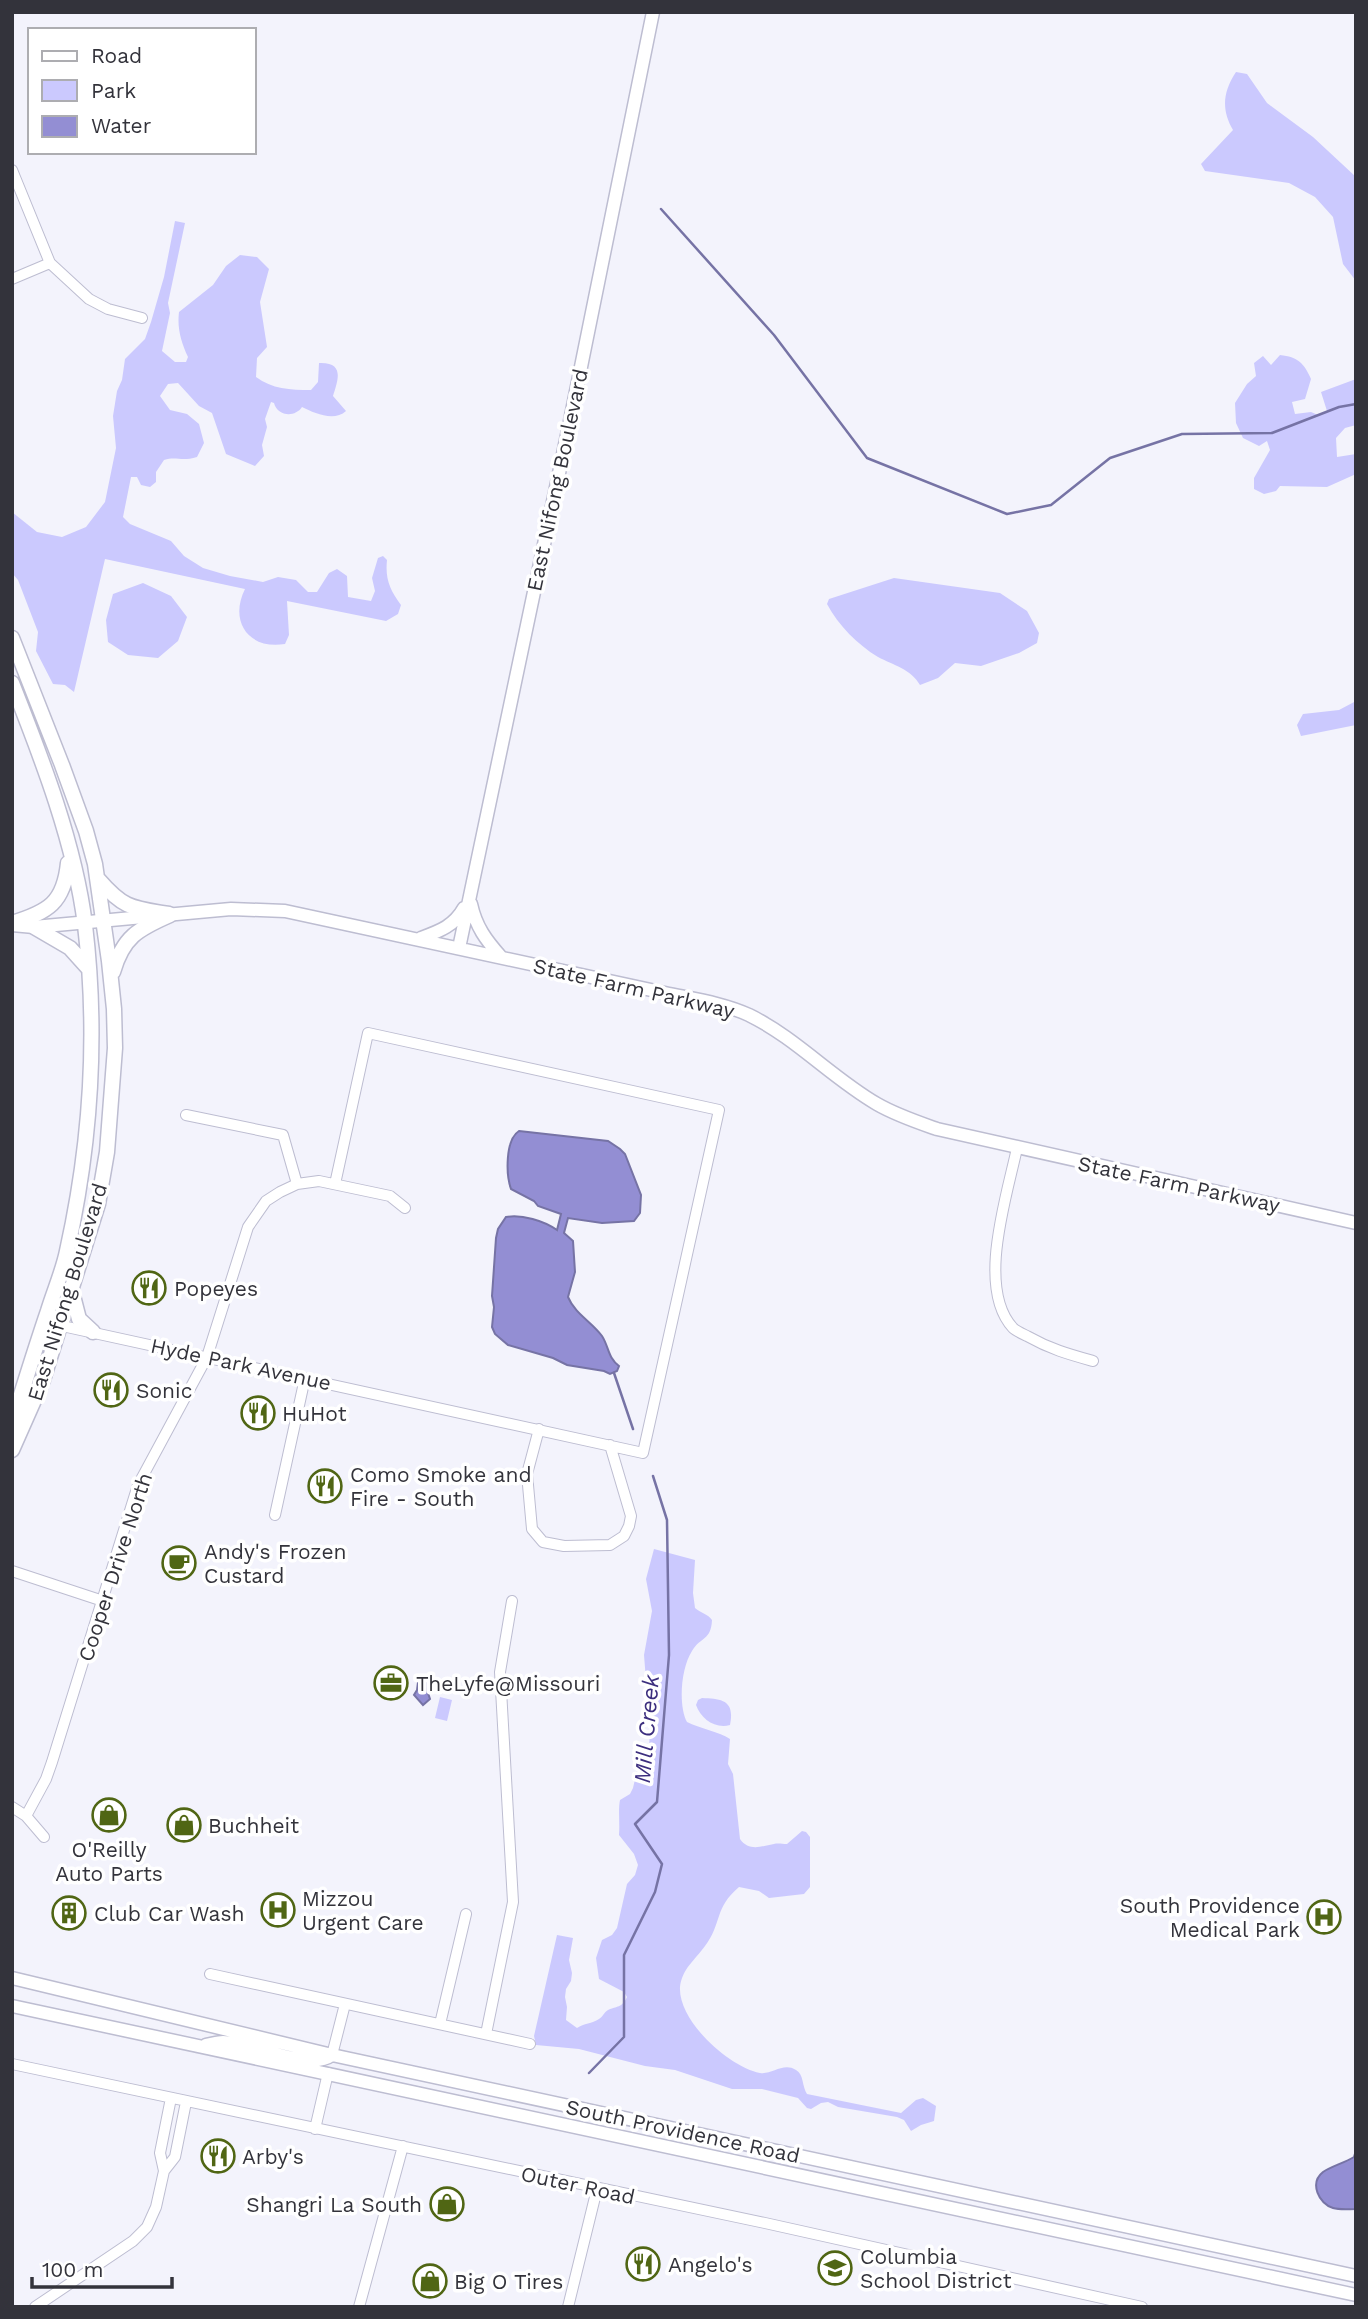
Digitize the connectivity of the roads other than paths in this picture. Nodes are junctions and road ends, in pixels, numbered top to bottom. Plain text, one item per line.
1 (653, 12) edge
2 (12, 170) edge
3 (50, 263) junction
4 (12, 279) edge
5 (142, 317) dead end
6 (12, 638) edge
7 (12, 683) edge
8 (69, 851) junction
9 (98, 878) junction
10 (470, 898) junction
11 (170, 915) junction
12 (104, 921) junction
13 (85, 923) junction
14 (12, 924) edge
15 (34, 927) junction
16 (419, 939) junction
17 (459, 948) junction
18 (502, 957) junction
19 (89, 968) junction
20 (111, 980) junction
21 (186, 1115) dead end
22 (1017, 1149) junction
23 (297, 1184) junction
24 (335, 1184) junction
25 (405, 1209) dead end
26 (1356, 1223) edge
27 (72, 1287) junction
28 (44, 1322) junction
29 (60, 1325) junction
30 (93, 1332) junction
31 (207, 1357) junction
32 (1093, 1360) dead end
33 (305, 1378) junction
34 (539, 1429) junction
35 (12, 1430) edge
36 (610, 1445) junction
37 (12, 1450) edge
38 (275, 1516) dead end
39 (12, 1572) edge
40 (103, 1601) junction
41 (512, 1601) dead end
42 (12, 1807) edge
43 (26, 1816) junction
44 (44, 1837) dead end
45 (466, 1913) dead end
46 (210, 1973) dead end
47 (12, 1978) edge
48 (345, 2004) junction
49 (12, 2006) edge
50 (440, 2024) junction
51 (486, 2034) junction
52 (530, 2044) dead end
53 (199, 2046) junction
54 (332, 2055) junction
55 (12, 2064) edge
56 (328, 2073) junction
57 (454, 2081) junction
58 (170, 2098) junction
59 (186, 2102) junction
60 (315, 2129) junction
61 (403, 2146) junction
62 (164, 2171) junction
63 (597, 2189) junction
64 (1356, 2276) edge
65 (1356, 2295) edge
66 (35, 2307) edge
67 (359, 2307) edge
68 (568, 2307) edge
69 (1142, 2307) edge

1 - 10 main road, East Nifong Boulevard
2 - 3 street
3 - 4 street
3 - 5 street
6 - 9 main road, East Nifong Boulevard
7 - 8 main road, East Nifong Boulevard
8 - 13 main road, East Nifong Boulevard
8 - 14 main road
9 - 11 main road
9 - 12 main road, East Nifong Boulevard
10 - 16 main road
10 - 17 main road, East Nifong Boulevard
10 - 18 main road
11 - 12 main road, State Farm Parkway
11 - 16 main road, State Farm Parkway
11 - 20 main road
12 - 13 main road, State Farm Parkway
12 - 20 main road, East Nifong Boulevard
13 - 15 main road, State Farm Parkway
13 - 19 main road, East Nifong Boulevard
14 - 15 main road, State Farm Parkway
15 - 19 main road
16 - 17 main road, State Farm Parkway
17 - 18 main road, State Farm Parkway
18 - 22 main road, State Farm Parkway
19 - 28 main road, East Nifong Boulevard
20 - 27 main road, East Nifong Boulevard
21 - 23 street
22 - 26 main road, State Farm Parkway
22 - 32 street
23 - 24 street
23 - 31 street, Cooper Drive North
24 - 25 street
24 - 36 street, Hyde Park Avenue
27 - 29 main road, East Nifong Boulevard
27 - 30 main road
28 - 29 street, Hyde Park Avenue
28 - 35 main road, East Nifong Boulevard
29 - 30 street, Hyde Park Avenue
29 - 37 main road, East Nifong Boulevard
30 - 31 street, Hyde Park Avenue
31 - 33 street, Hyde Park Avenue
31 - 40 street, Cooper Drive North
33 - 34 street, Hyde Park Avenue
33 - 38 street
34 - 36 street, Hyde Park Avenue
34 - 36 street
39 - 40 street
40 - 43 street, Cooper Drive North
41 - 51 street
42 - 43 street
43 - 44 street
45 - 50 street
46 - 48 street
47 - 54 main road, South Providence Road
48 - 50 street
48 - 54 street
49 - 53 main road, South Providence Road
50 - 51 street
51 - 52 street
53 - 54 main road
53 - 56 main road, South Providence Road
54 - 57 main road, South Providence Road
55 - 58 street, Outer Road
56 - 57 main road
56 - 60 street
56 - 65 main road, South Providence Road
57 - 64 main road, South Providence Road
58 - 59 street, Outer Road
58 - 62 street
59 - 60 street, Outer Road
59 - 62 street
60 - 61 street, Outer Road
61 - 63 street, Outer Road
61 - 67 street
62 - 66 street
63 - 68 street
63 - 69 street, Outer Road

